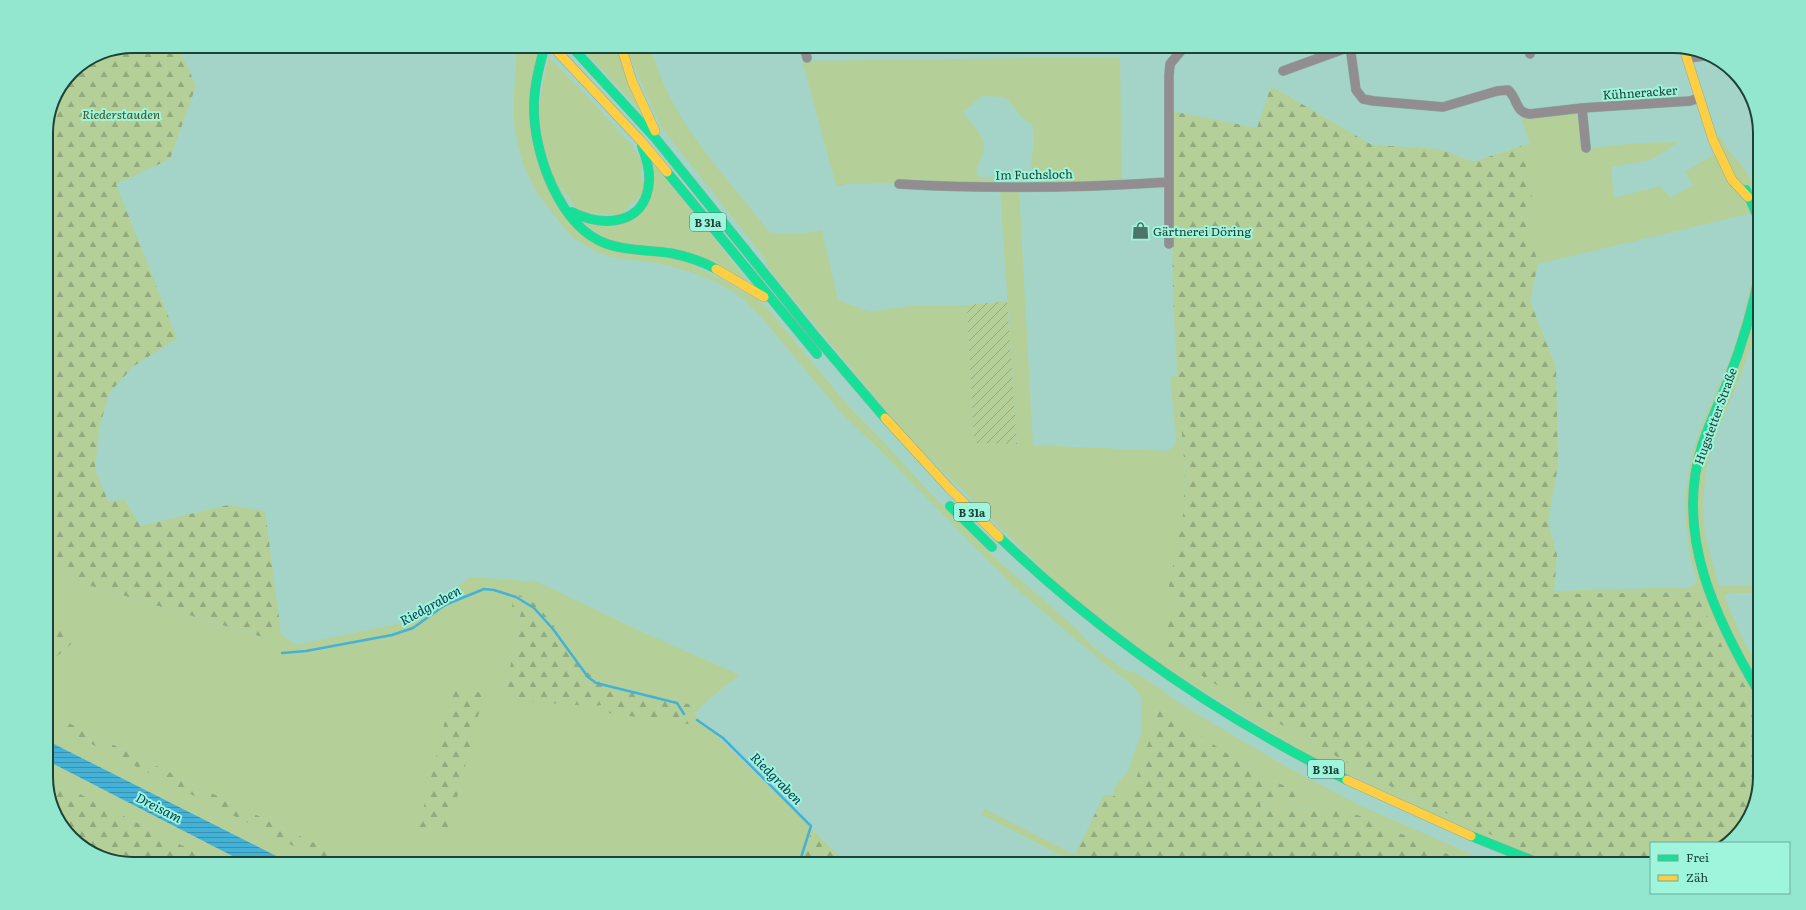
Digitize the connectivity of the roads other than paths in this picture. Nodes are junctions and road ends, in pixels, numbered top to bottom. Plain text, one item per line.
1 (546, 53) edge
2 (555, 53) edge
3 (577, 53) edge
4 (623, 53) edge
5 (806, 53) edge
6 (1178, 53) edge
7 (1332, 53) edge
8 (1352, 53) edge
9 (1687, 55) edge
10 (1697, 57) edge
11 (807, 58) dead end
12 (1689, 58) junction
13 (1283, 71) dead end
14 (1699, 98) junction
15 (1582, 108) junction
16 (641, 142) junction
17 (659, 142) junction
18 (1586, 148) dead end
19 (1169, 182) junction
20 (899, 184) dead end
21 (1753, 207) edge
22 (565, 208) junction
23 (1169, 244) dead end
24 (1753, 302) edge
25 (774, 304) junction
26 (824, 364) dead end
27 (946, 501) dead end
28 (997, 552) dead end
29 (1753, 682) edge
30 (1523, 857) edge

1 - 22 main road
2 - 16 main road, B 31a
3 - 17 main road, B 31a
4 - 17 main road
5 - 11 street
6 - 19 street
7 - 13 street
8 - 15 street, Kühneracker
9 - 12 main road
10 - 12 street
12 - 14 main road
14 - 15 street, Kühneracker
14 - 21 main road
15 - 18 street
16 - 22 main road
16 - 25 main road, B 31a
17 - 30 main road, B 31a
19 - 20 street, Im Fuchsloch
19 - 23 street
22 - 25 main road
24 - 29 main road, Hugstetter Straße
25 - 26 main road, B 31a
27 - 28 main road, B 31a

